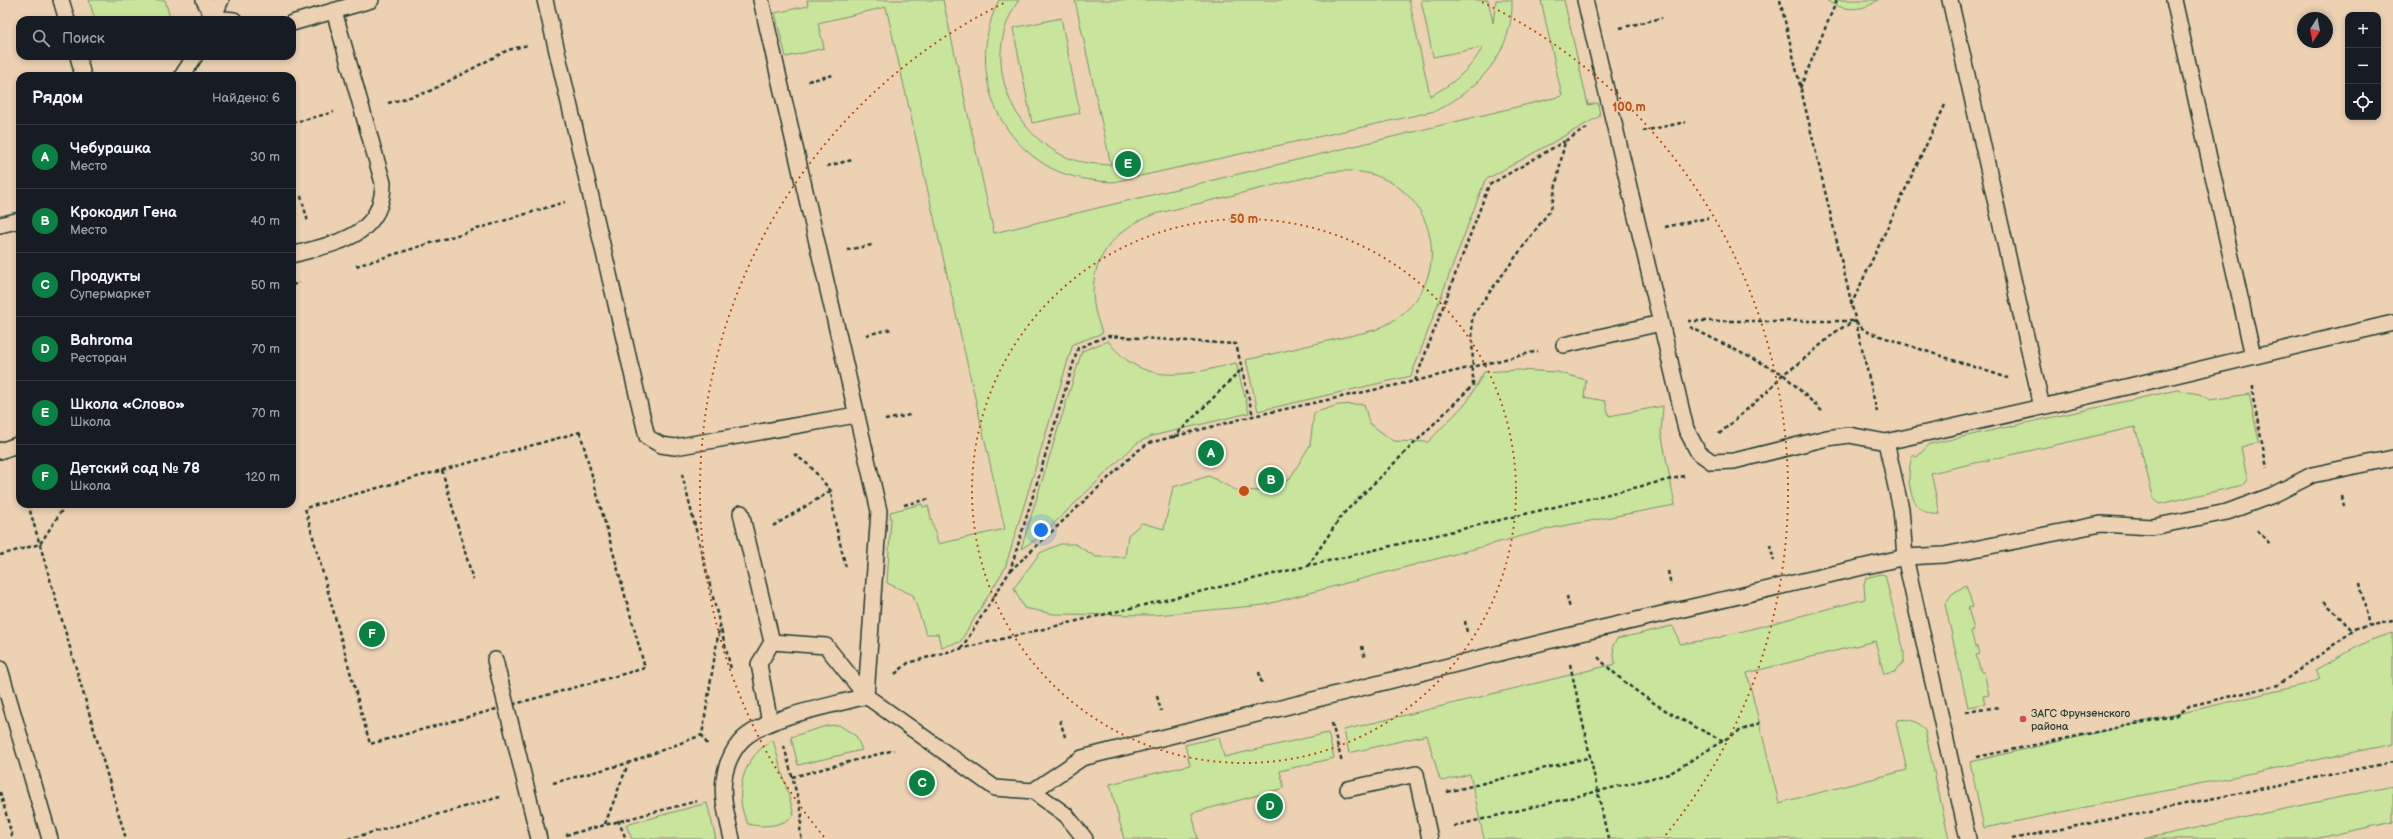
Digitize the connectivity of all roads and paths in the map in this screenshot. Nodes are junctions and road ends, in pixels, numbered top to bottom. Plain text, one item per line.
1 (61, 0) edge
2 (204, 0) edge
3 (221, 0) edge
4 (371, 0) edge
5 (545, 0) edge
6 (761, 0) edge
7 (1585, 0) edge
8 (1780, 0) edge
9 (1838, 0) edge
10 (1950, 0) edge
11 (2174, 0) edge
12 (334, 11) junction
13 (66, 16) edge
14 (212, 16) edge
15 (214, 16) edge
16 (1662, 18) dead end
17 (296, 22) edge
18 (1593, 34) junction
19 (534, 43) dead end
20 (79, 60) edge
21 (192, 60) edge
22 (82, 72) edge
23 (185, 72) edge
24 (1800, 88) junction
25 (1948, 100) dead end
26 (383, 104) dead end
27 (1612, 114) junction
28 (315, 117) dead end
29 (296, 122) edge
30 (1686, 122) dead end
31 (1617, 137) junction
32 (1565, 141) junction
33 (590, 194) junction
34 (1708, 218) dead end
35 (16, 221) edge
36 (0, 225) edge
37 (1640, 233) junction
38 (296, 254) edge
39 (352, 267) dead end
40 (307, 281) dead end
41 (296, 284) edge
42 (1851, 305) junction
43 (1855, 321) junction
44 (1661, 323) junction
45 (2393, 323) edge
46 (1564, 345) joint
47 (2253, 356) junction
48 (1473, 367) junction
49 (1242, 369) junction
50 (1783, 374) junction
51 (2016, 379) dead end
52 (1415, 381) junction
53 (2253, 398) dead end
54 (2042, 407) junction
55 (856, 415) junction
56 (1253, 416) junction
57 (1830, 418) dead end
58 (1172, 438) junction
59 (1714, 439) dead end
60 (1886, 442) junction
61 (16, 445) edge
62 (675, 447) junction
63 (0, 451) edge
64 (792, 453) dead end
65 (2393, 458) edge
66 (1712, 462) junction
67 (442, 470) junction
68 (830, 491) junction
69 (2272, 495) junction
70 (29, 508) edge
71 (63, 508) edge
72 (741, 514) dead end
73 (769, 528) dead end
74 (40, 544) junction
75 (0, 555) edge
76 (1905, 557) junction
77 (1307, 567) junction
78 (1010, 571) junction
79 (848, 574) dead end
80 (473, 580) dead end
81 (2360, 583) dead end
82 (2324, 601) dead end
83 (2393, 621) edge
84 (720, 623) junction
85 (2369, 626) junction
86 (2353, 632) junction
87 (772, 642) junction
88 (961, 649) junction
89 (495, 660) dead end
90 (0, 669) edge
91 (1613, 674) dead end
92 (733, 675) dead end
93 (1574, 680) dead end
94 (866, 696) junction
95 (1326, 698) junction
96 (506, 706) junction
97 (1999, 707) dead end
98 (1966, 712) dead end
99 (773, 722) junction
100 (1760, 723) dead end
101 (702, 735) junction
102 (928, 741) junction
103 (1724, 741) junction
104 (709, 750) dead end
105 (1591, 757) junction
106 (2393, 762) edge
107 (628, 763) junction
108 (1951, 763) junction
109 (792, 777) junction
110 (547, 784) dead end
111 (1348, 789) joint
112 (1033, 791) junction
113 (1598, 791) junction
114 (0, 792) edge
115 (507, 795) dead end
116 (723, 795) junction
117 (1422, 798) junction
118 (618, 820) junction
119 (605, 824) junction
120 (1430, 836) edge
121 (561, 837) dead end
122 (14, 839) edge
123 (50, 839) edge
124 (126, 839) edge
125 (348, 839) edge
126 (539, 839) edge
127 (626, 839) edge
128 (732, 839) edge
129 (802, 839) edge
130 (1085, 839) edge
131 (1608, 839) edge
132 (1968, 839) edge
133 (2012, 839) edge

1 - 13 lane
2 - 14 lane
3 - 15 lane
4 - 12 lane
5 - 33 lane
6 - 55 lane
7 - 18 lane
8 - 24 path
9 - 24 path
10 - 54 lane
11 - 47 lane
12 - 17 lane
12 - 38 lane
16 - 18 path
18 - 27 lane
19 - 26 path
20 - 22 lane
21 - 23 lane
24 - 42 path
25 - 42 path
27 - 31 lane
27 - 32 path
28 - 29 path
30 - 31 path
31 - 37 lane
32 - 48 path
32 - 52 path
33 - 39 path
33 - 62 lane
34 - 37 path
35 - 36 lane
37 - 44 lane
40 - 41 path
42 - 43 path
43 - 50 path
43 - 50 path
43 - 51 path
43 - 60 path
44 - 46 lane
44 - 66 lane
45 - 47 lane
46 - 48 path
47 - 54 lane
48 - 52 path
48 - 77 path
49 - 56 path
49 - 58 path
49 - 78 path
50 - 57 path
50 - 59 path
52 - 56 path
53 - 69 path
54 - 60 lane
55 - 62 lane
55 - 94 lane
56 - 58 path
58 - 78 path
60 - 66 lane
60 - 76 lane
61 - 63 lane
62 - 84 path
64 - 68 path
65 - 69 lane
66 - 77 path
67 - 80 path
67 - 96 path
67 - 96 path
68 - 73 path
68 - 79 path
69 - 76 lane
70 - 74 path
71 - 74 path
72 - 87 lane
74 - 75 path
74 - 124 path
76 - 95 lane
76 - 108 lane
77 - 88 path
78 - 88 path
81 - 85 path
82 - 86 path
83 - 85 path
84 - 92 path
84 - 101 path
85 - 86 path
86 - 108 path
87 - 94 lane
87 - 99 lane
88 - 94 path
89 - 96 lane
90 - 123 lane
91 - 103 path
93 - 105 path
94 - 99 lane
94 - 102 lane
95 - 111 path
95 - 112 lane
96 - 126 lane
97 - 98 path
99 - 109 path
99 - 116 lane
100 - 103 path
101 - 104 path
101 - 107 path
102 - 109 path
102 - 112 lane
103 - 113 path
105 - 113 path
105 - 117 path
106 - 133 path
107 - 110 path
107 - 119 path
108 - 132 lane
109 - 129 path
111 - 117 lane
112 - 130 lane
113 - 120 path
113 - 131 path
114 - 122 path
115 - 125 path
116 - 118 path
116 - 128 lane
117 - 120 lane
118 - 119 path
118 - 127 path
119 - 121 path

